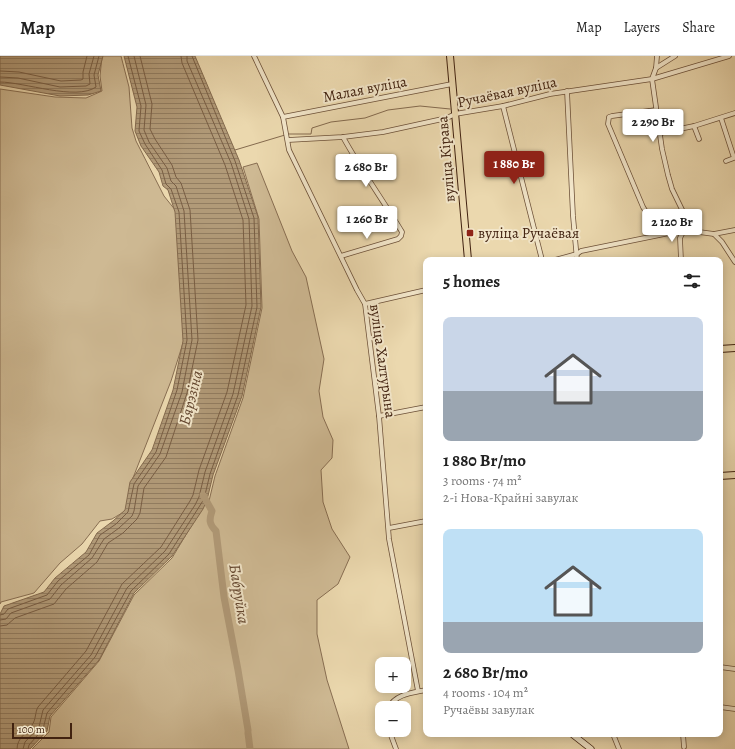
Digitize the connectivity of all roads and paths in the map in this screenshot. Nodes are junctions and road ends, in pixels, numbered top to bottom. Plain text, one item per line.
1 (254, 56) edge
2 (450, 56) edge
3 (657, 56) edge
4 (675, 56) edge
5 (729, 56) edge
6 (656, 68) junction
7 (652, 79) junction
8 (452, 84) junction
9 (567, 91) junction
10 (503, 106) junction
11 (656, 110) junction
12 (735, 113) edge
13 (455, 114) junction
14 (283, 117) junction
15 (721, 118) junction
16 (694, 126) junction
17 (660, 133) junction
18 (343, 137) junction
19 (287, 139) junction
20 (699, 139) dead end
21 (735, 158) edge
22 (726, 160) dead end
23 (684, 230) junction
24 (735, 230) edge
25 (660, 234) junction
26 (714, 234) junction
27 (577, 254) junction
28 (341, 256) junction
29 (468, 257) edge
30 (541, 257) edge
31 (566, 257) edge
32 (578, 257) edge
33 (681, 257) edge
34 (735, 262) edge
35 (423, 291) edge
36 (365, 304) junction
37 (735, 348) edge
38 (723, 349) edge
39 (423, 408) edge
40 (379, 416) junction
41 (735, 475) edge
42 (723, 476) edge
43 (423, 522) edge
44 (389, 528) junction
45 (723, 667) edge
46 (735, 669) edge
47 (423, 690) edge
48 (418, 691) junction
49 (393, 701) edge
50 (723, 707) edge
51 (735, 709) edge
52 (392, 737) edge
53 (576, 737) edge
54 (614, 737) edge
55 (683, 737) edge
56 (684, 747) dead end
57 (396, 749) edge
58 (591, 749) edge
59 (619, 749) edge

1 - 14 street, вуліца Халтурына
2 - 8 main road, вуліца Кірава
3 - 6 street
4 - 6 street
5 - 7 street, Ручаёвая вуліца
6 - 7 street
7 - 9 street, Ручаёвая вуліца
7 - 11 street
8 - 13 main road, вуліца Кірава
8 - 14 street, Малая вуліца
9 - 10 street, Ручаёвая вуліца
9 - 27 street
10 - 13 street, Ручаёвая вуліца
10 - 30 street
11 - 17 street
11 - 25 street
12 - 15 street
13 - 18 street, Ручаёвая вуліца
13 - 29 main road, вуліца Кірава
14 - 19 street, вуліца Халтурына
15 - 16 street
15 - 21 street
16 - 17 street
16 - 20 street
17 - 23 street
18 - 19 street, Ручаёвая вуліца
18 - 28 street
19 - 28 street, вуліца Халтурына
21 - 22 street
23 - 25 street
23 - 26 street
23 - 33 street
24 - 26 street
25 - 27 street
26 - 34 street
27 - 31 street
27 - 32 street
28 - 36 street, вуліца Халтурына
35 - 36 street
36 - 40 street, вуліца Халтурына
37 - 38 main road
39 - 40 street
40 - 44 street, вуліца Халтурына
41 - 42 main road
43 - 44 street
44 - 48 street, вуліца Халтурына
45 - 46 street
47 - 48 street
48 - 49 street
50 - 51 street
52 - 57 street
53 - 58 main road
54 - 59 street
55 - 56 street

